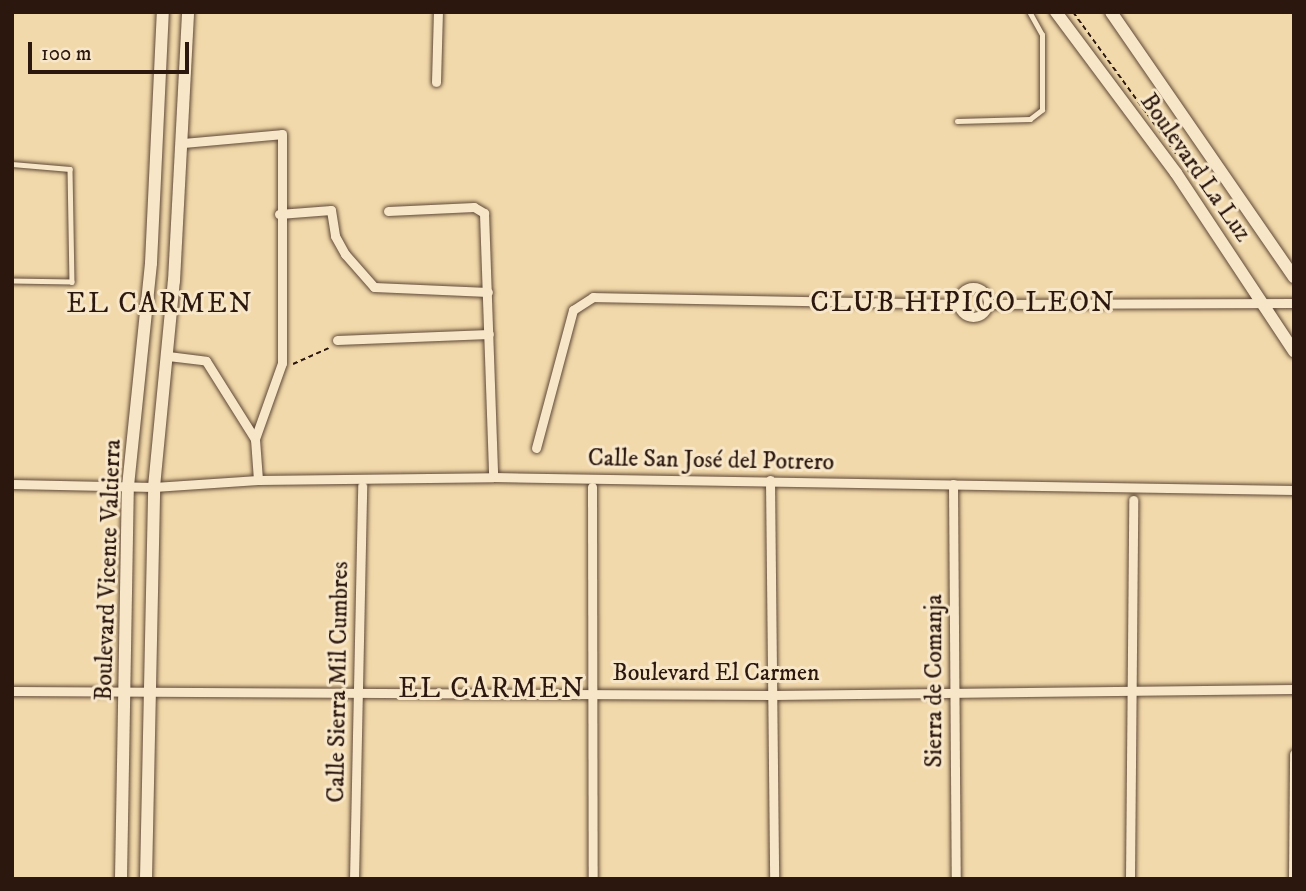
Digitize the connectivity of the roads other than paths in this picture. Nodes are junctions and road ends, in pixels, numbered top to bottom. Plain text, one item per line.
1 (163, 12) edge
2 (188, 12) edge
3 (438, 12) edge
4 (1029, 12) edge
5 (1056, 12) edge
6 (1111, 12) edge
7 (436, 82) dead end
8 (957, 121) dead end
9 (182, 143) junction
10 (12, 164) edge
11 (388, 211) dead end
12 (279, 214) junction
13 (1294, 277) edge
14 (12, 281) edge
15 (488, 292) junction
16 (1294, 303) edge
17 (957, 304) junction
18 (988, 304) junction
19 (1265, 305) junction
20 (489, 334) junction
21 (337, 340) road end
22 (1294, 351) edge
23 (168, 356) junction
24 (255, 439) junction
25 (536, 449) dead end
26 (493, 477) junction
27 (258, 480) junction
28 (770, 480) junction
29 (12, 484) edge
30 (953, 484) junction
31 (128, 486) junction
32 (362, 486) dead end
33 (592, 487) dead end
34 (154, 488) junction
35 (1294, 490) edge
36 (1133, 500) dead end
37 (1131, 689) junction
38 (1294, 689) edge
39 (126, 690) junction
40 (150, 690) junction
41 (12, 691) edge
42 (954, 691) junction
43 (593, 692) junction
44 (358, 695) junction
45 (773, 695) junction
46 (1294, 754) edge
47 (121, 879) edge
48 (146, 879) edge
49 (354, 879) edge
50 (593, 879) edge
51 (774, 879) edge
52 (956, 879) edge
53 (1130, 879) edge
54 (1293, 879) edge

1 - 31 main road, Boulevard Vicente Valtierra
2 - 9 main road, Boulevard Vicente Valtierra
3 - 7 street
4 - 8 lane
5 - 19 main road, Boulevard La Luz
6 - 13 main road, Boulevard La Luz
9 - 12 street
9 - 23 main road, Boulevard Vicente Valtierra
10 - 14 lane
11 - 15 street
12 - 15 street
12 - 24 street
15 - 20 street
16 - 19 street
17 - 18 street
17 - 18 street
17 - 25 street
18 - 19 street
19 - 22 main road, Boulevard La Luz
20 - 21 street
20 - 26 street
23 - 24 street
23 - 34 main road, Boulevard Vicente Valtierra
24 - 27 street
26 - 27 street, Calle San José del Potrero
26 - 28 street, Calle San José del Potrero
27 - 34 street, Calle San José del Potrero
28 - 30 street, Calle San José del Potrero
28 - 45 street
29 - 31 street, Calle San José del Potrero
30 - 35 street, Calle San José del Potrero
30 - 42 street, Sierra de Comanja
31 - 34 street, Calle San José del Potrero
31 - 39 main road, Boulevard Vicente Valtierra
32 - 44 street, Calle Sierra Mil Cumbres
33 - 43 street
34 - 40 main road, Boulevard Vicente Valtierra
36 - 37 street
37 - 38 street, Boulevard El Carmen
37 - 42 street, Boulevard El Carmen
37 - 53 street
39 - 40 street, Boulevard El Carmen
39 - 41 street, Boulevard El Carmen
39 - 47 main road, Boulevard Vicente Valtierra
40 - 44 street, Boulevard El Carmen
40 - 48 main road, Boulevard Vicente Valtierra
42 - 45 street, Boulevard El Carmen
42 - 52 street, Sierra de Comanja
43 - 44 street, Boulevard El Carmen
43 - 45 street, Boulevard El Carmen
43 - 50 street
44 - 49 street, Calle Sierra Mil Cumbres
45 - 51 street
46 - 54 street

